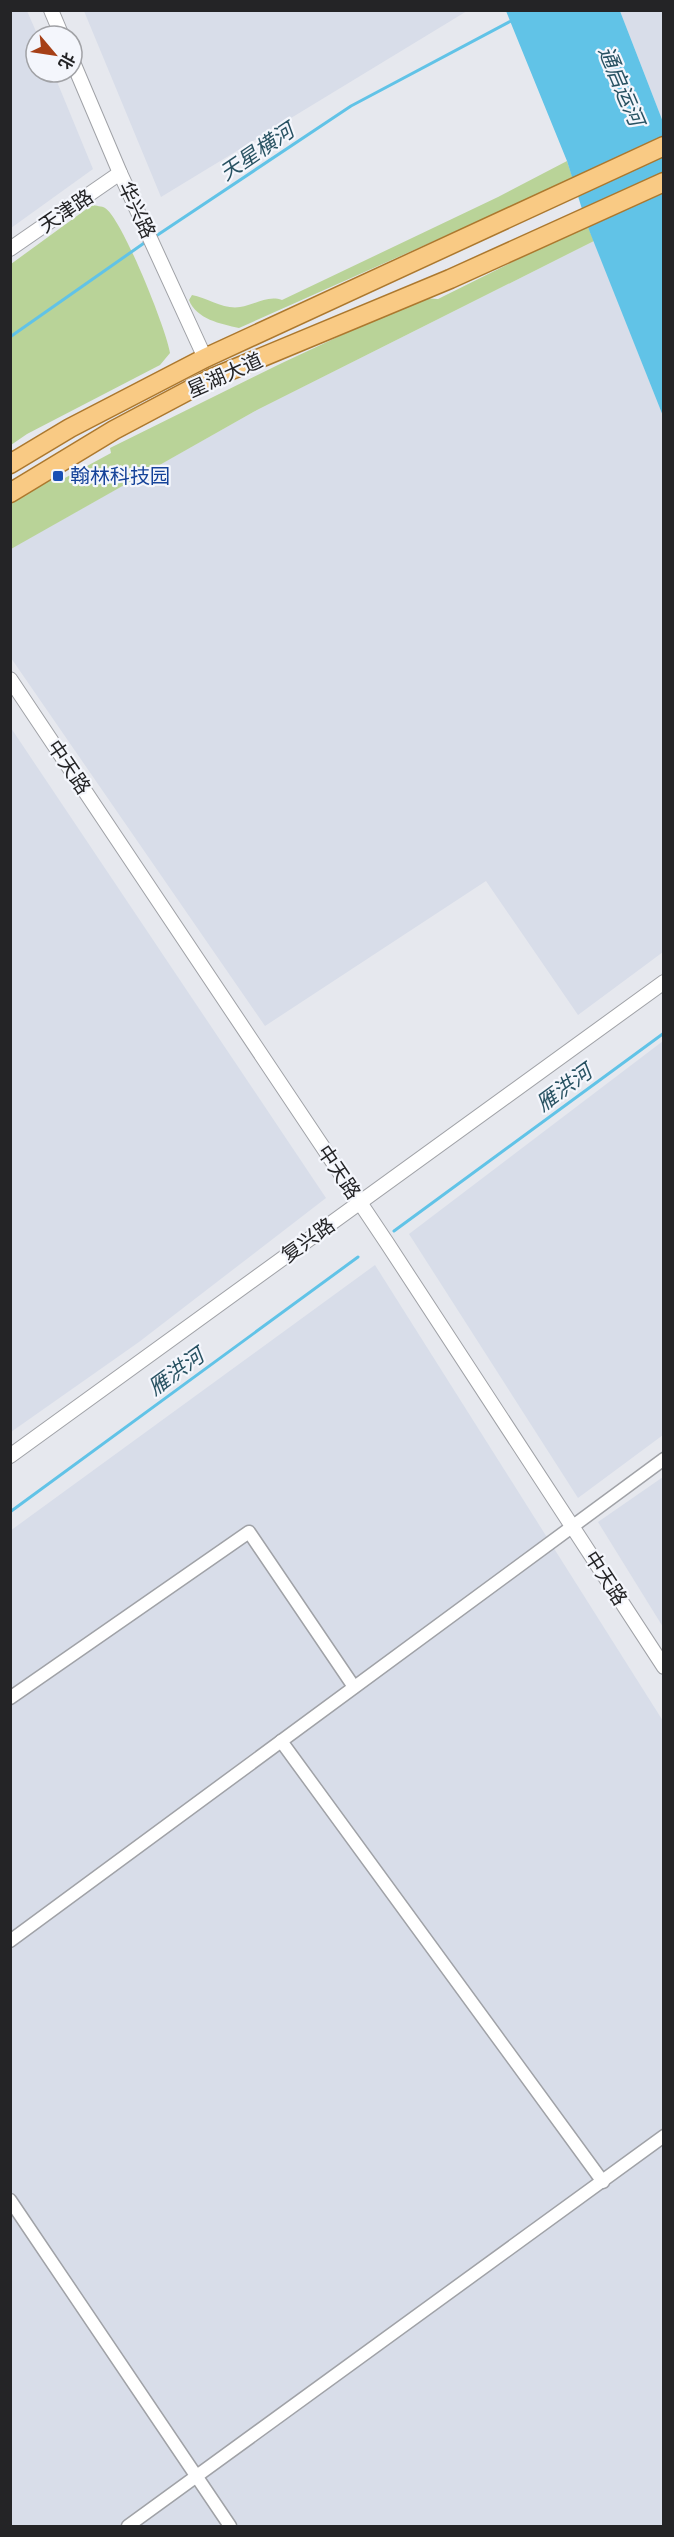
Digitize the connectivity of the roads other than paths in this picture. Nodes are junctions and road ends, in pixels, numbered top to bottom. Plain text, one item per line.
1 (51, 10) edge
2 (57, 24) edge
3 (82, 84) edge
4 (663, 146) edge
5 (120, 174) junction
6 (663, 182) edge
7 (10, 249) edge
8 (206, 358) junction
9 (10, 464) edge
10 (10, 493) edge
11 (10, 679) edge
12 (663, 982) edge
13 (360, 1203) junction
14 (10, 1456) edge
15 (663, 1459) edge
16 (572, 1526) junction
17 (663, 1667) edge
18 (354, 1687) junction
19 (10, 1698) edge
20 (281, 1741) junction
21 (10, 1941) edge
22 (663, 2136) edge
23 (603, 2182) junction
24 (10, 2200) edge
25 (197, 2476) junction
26 (128, 2526) edge
27 (230, 2526) edge

1 - 2 street
3 - 5 street, 华兴路
4 - 8 main road, 星湖大道
5 - 7 street, 天津路
5 - 8 street, 华兴路
6 - 10 main road, 星湖大道
8 - 9 main road, 星湖大道
11 - 13 street, 中天路
12 - 13 street, 复兴路
13 - 14 street, 复兴路
13 - 16 street, 中天路
15 - 16 street
16 - 17 street, 中天路
16 - 18 street
18 - 19 street
18 - 20 street
20 - 21 street
20 - 23 street
22 - 23 street
23 - 25 street
24 - 25 street
25 - 26 street
25 - 27 street

